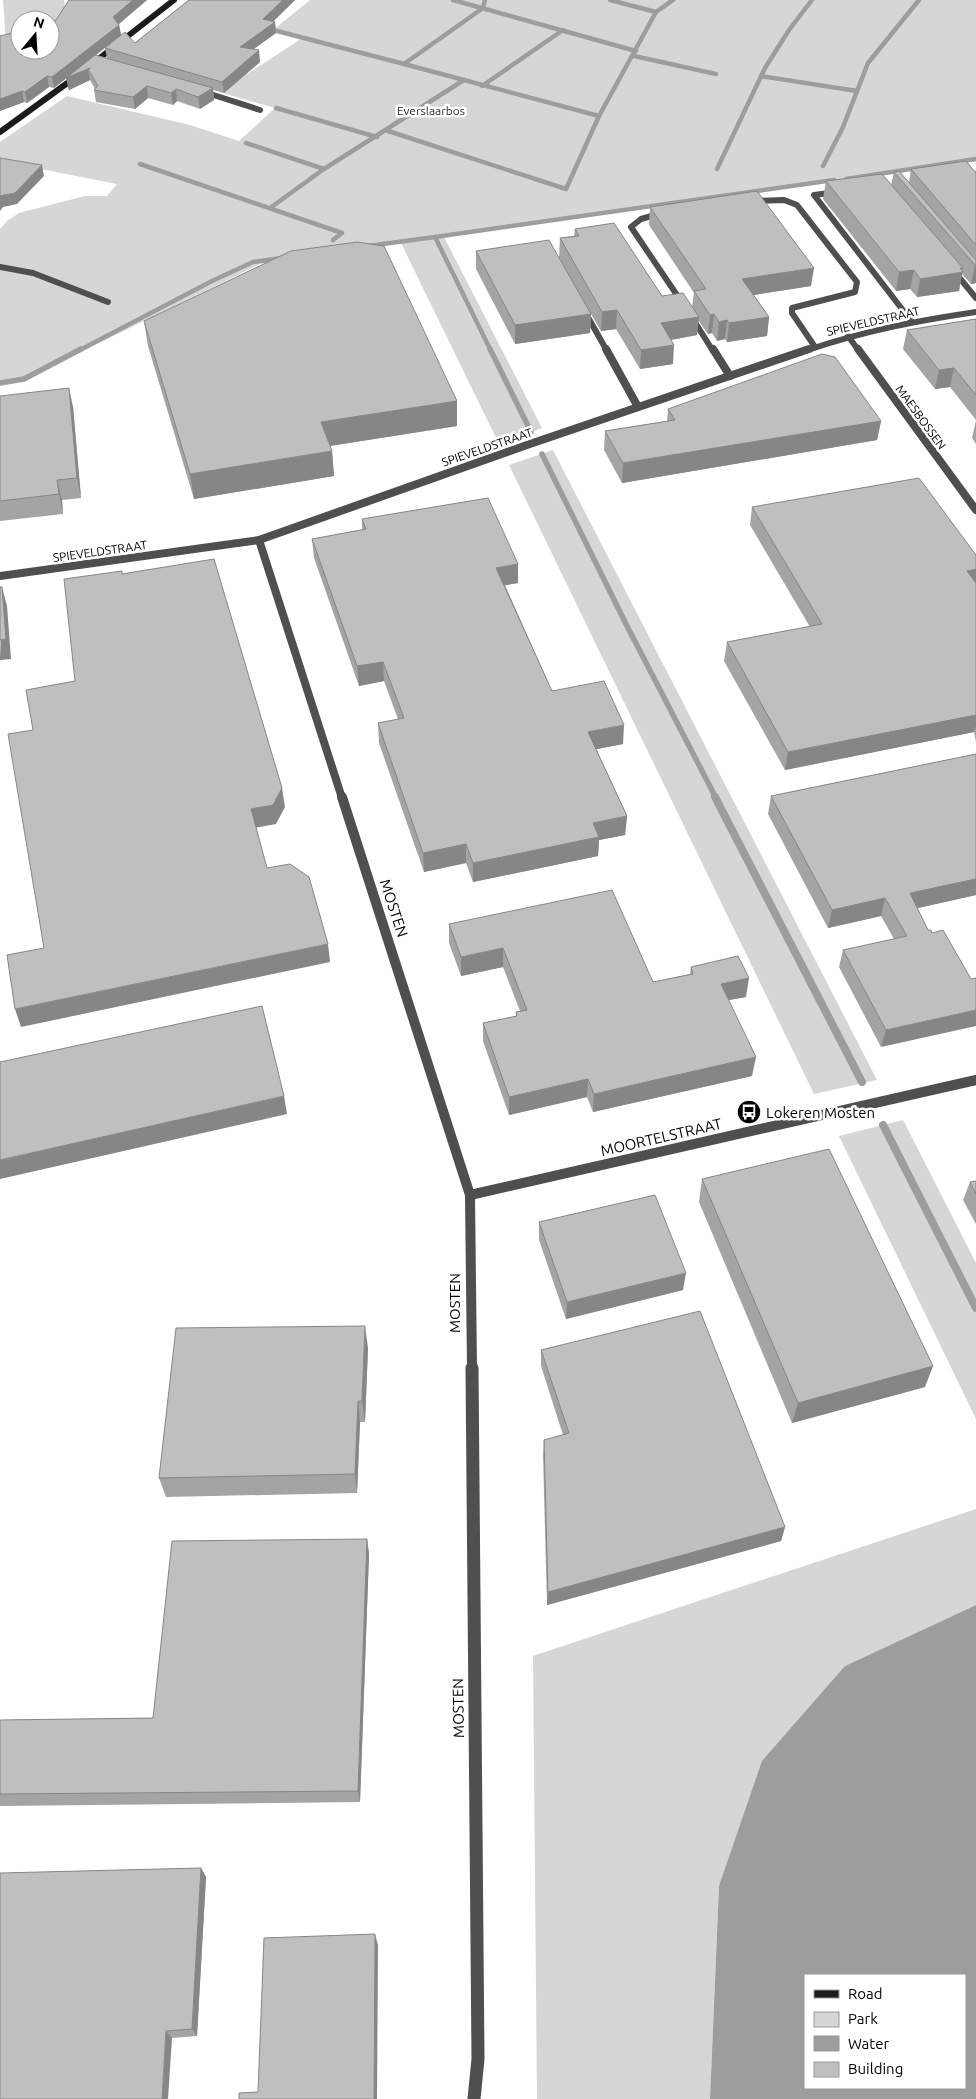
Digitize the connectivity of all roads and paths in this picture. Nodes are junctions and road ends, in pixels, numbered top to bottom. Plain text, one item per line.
1 (174, 0) edge
2 (96, 61) junction
3 (105, 63) edge
4 (89, 67) edge
5 (81, 73) edge
6 (195, 89) edge
7 (260, 110) dead end
8 (0, 132) edge
9 (842, 192) edge
10 (745, 202) edge
11 (668, 212) edge
12 (0, 267) edge
13 (950, 268) edge
14 (976, 298) edge
15 (108, 302) dead end
16 (580, 304) edge
17 (976, 312) edge
18 (912, 322) junction
19 (848, 336) junction
20 (815, 347) junction
21 (730, 376) junction
22 (638, 407) junction
23 (976, 510) edge
24 (260, 540) junction
25 (0, 576) edge
26 (976, 1080) edge
27 (470, 1195) junction
28 (474, 2099) edge

1 - 2 street
2 - 3 street
2 - 4 street
5 - 8 street
6 - 7 street
9 - 18 street
10 - 20 street
11 - 21 street
12 - 15 street
13 - 14 street
16 - 22 street
17 - 18 street, SPIEVELDSTRAAT
18 - 19 street, SPIEVELDSTRAAT
19 - 20 street, SPIEVELDSTRAAT
19 - 23 street, MAESBOSSEN
20 - 21 street, SPIEVELDSTRAAT
21 - 22 street, SPIEVELDSTRAAT
22 - 24 street, SPIEVELDSTRAAT
24 - 25 street, SPIEVELDSTRAAT
24 - 27 street, MOSTEN
26 - 27 street, MOORTELSTRAAT
27 - 28 street, MOSTEN

